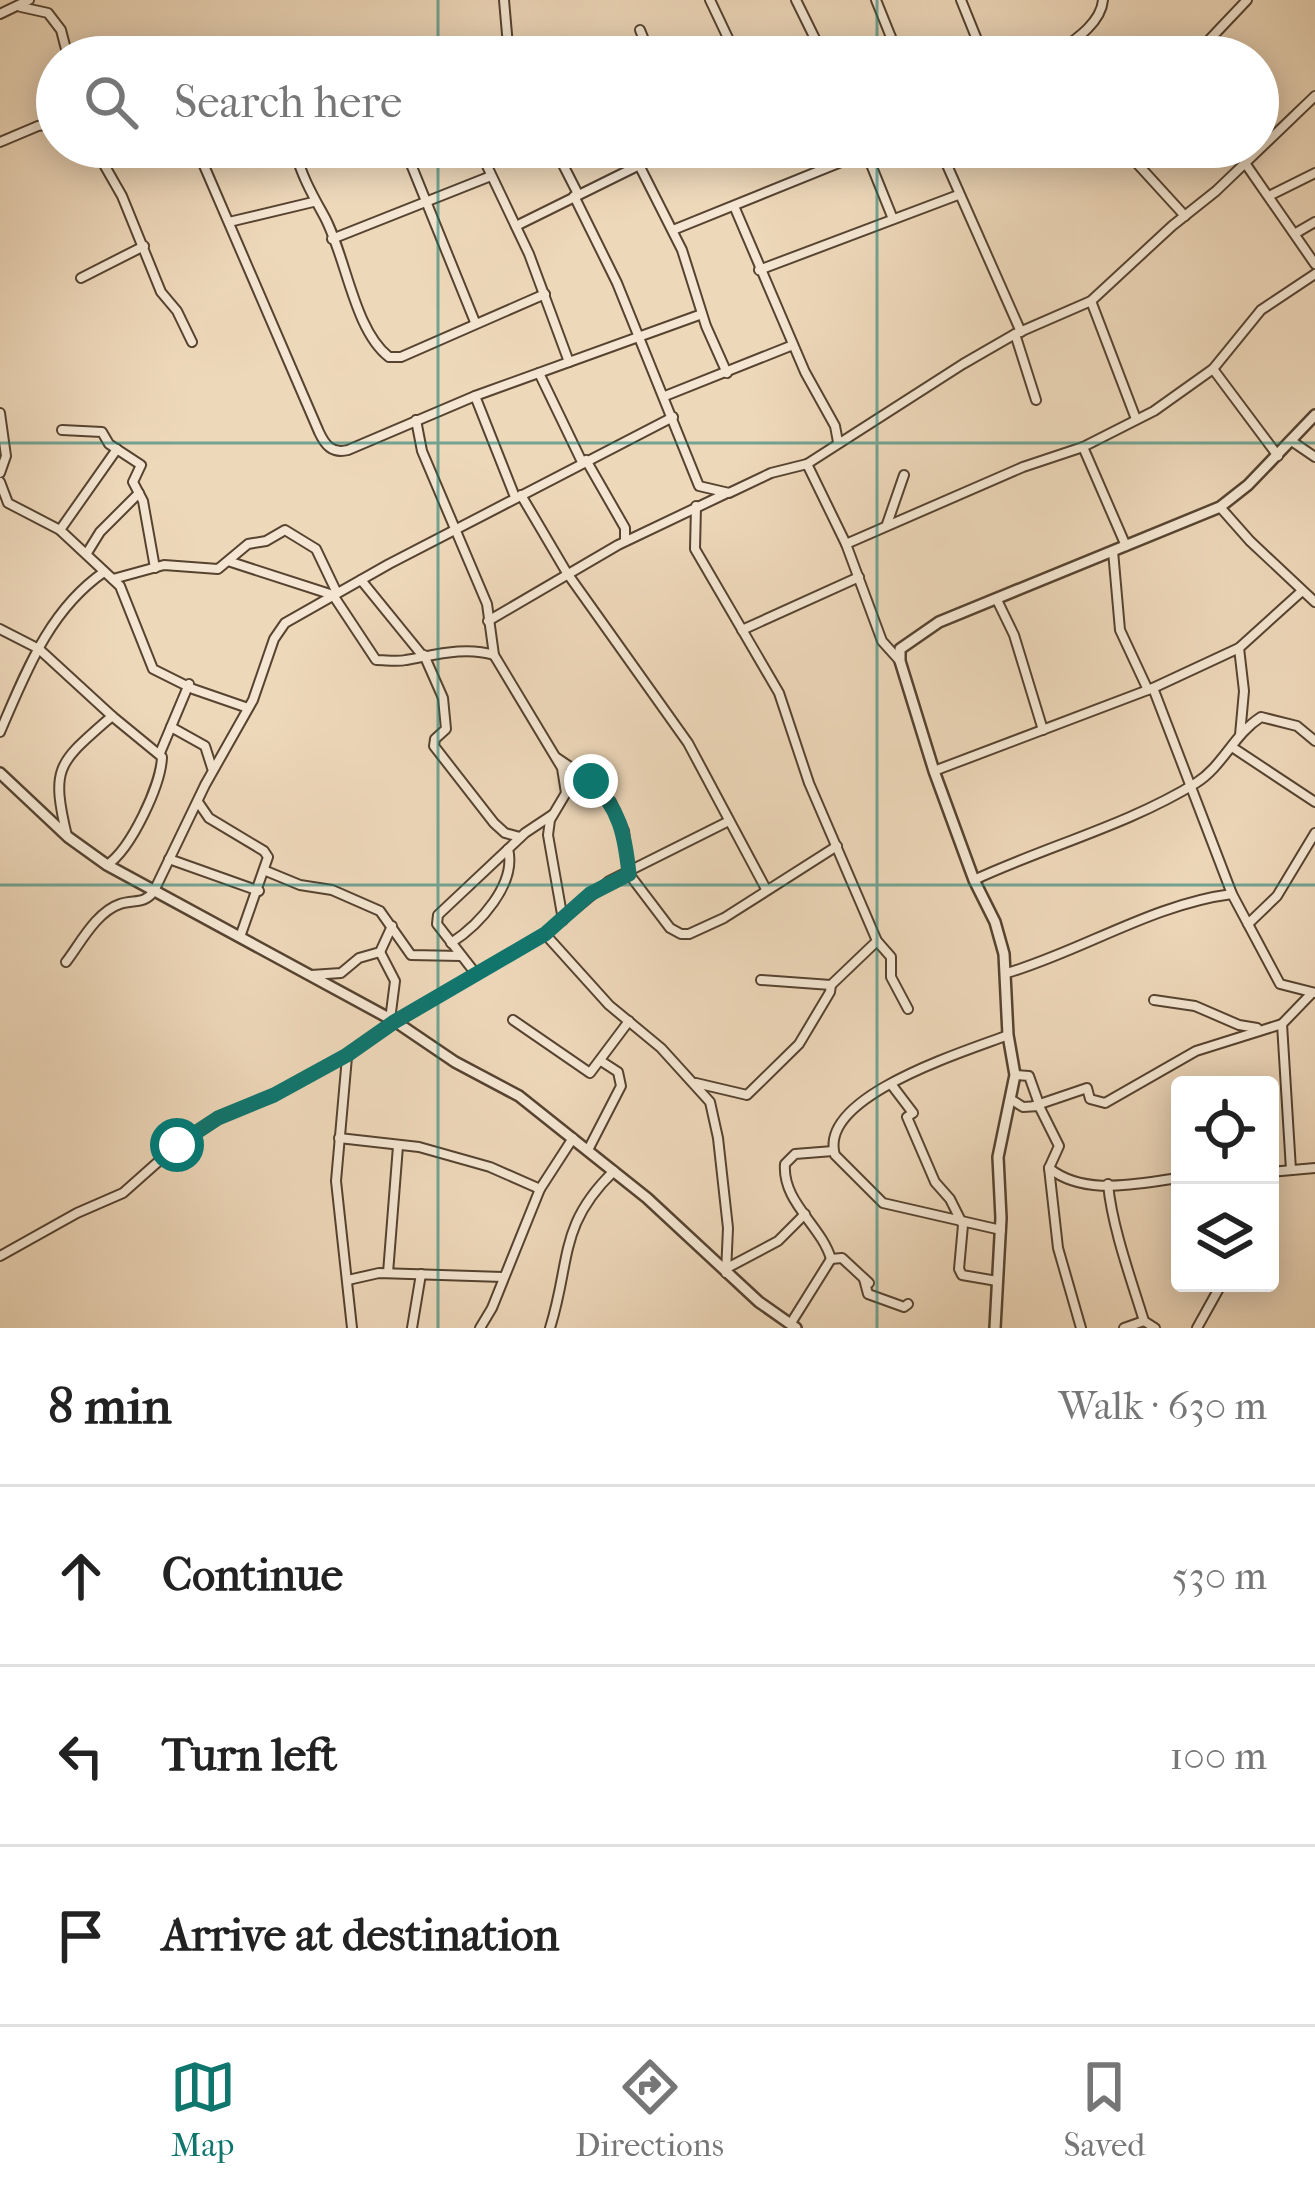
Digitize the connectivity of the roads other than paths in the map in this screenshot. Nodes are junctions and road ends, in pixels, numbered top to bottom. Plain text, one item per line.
1 (29, 0) edge
2 (504, 0) edge
3 (710, 0) edge
4 (796, 0) edge
5 (876, 0) edge
6 (974, 0) edge
7 (1247, 0) edge
8 (1104, 1) edge
9 (962, 3) edge
10 (20, 7) junction
11 (0, 14) edge
12 (640, 30) dead end
13 (63, 36) edge
14 (507, 36) edge
15 (642, 36) edge
16 (727, 36) edge
17 (814, 36) edge
18 (891, 36) edge
19 (975, 36) edge
20 (1078, 36) edge
21 (1213, 36) edge
22 (1315, 96) edge
23 (36, 127) edge
24 (1279, 130) edge
25 (0, 142) edge
26 (105, 168) edge
27 (205, 168) edge
28 (301, 168) edge
29 (412, 168) edge
30 (487, 168) edge
31 (564, 168) edge
32 (628, 168) edge
33 (641, 168) edge
34 (823, 168) edge
35 (872, 168) edge
36 (948, 168) edge
37 (1141, 168) edge
38 (1239, 168) edge
39 (1249, 168) edge
40 (1315, 173) edge
41 (491, 176) junction
42 (576, 195) junction
43 (958, 195) junction
44 (1271, 195) junction
45 (313, 202) junction
46 (426, 203) junction
47 (734, 206) junction
48 (1185, 216) junction
49 (893, 219) junction
50 (1315, 221) edge
51 (229, 222) junction
52 (516, 226) junction
53 (673, 230) junction
54 (1295, 233) junction
55 (332, 238) junction
56 (144, 246) junction
57 (1315, 263) edge
58 (759, 270) junction
59 (1315, 274) edge
60 (81, 278) dead end
61 (545, 294) junction
62 (1091, 301) junction
63 (702, 314) junction
64 (475, 322) junction
65 (1018, 333) junction
66 (637, 336) junction
67 (192, 342) dead end
68 (793, 345) junction
69 (568, 362) junction
70 (1213, 369) junction
71 (539, 373) junction
72 (728, 373) junction
73 (475, 396) junction
74 (665, 396) junction
75 (1036, 400) dead end
76 (0, 412) edge
77 (1315, 415) edge
78 (673, 417) junction
79 (1136, 419) junction
80 (416, 420) junction
81 (62, 430) dead end
82 (838, 442) junction
83 (1293, 442) junction
84 (1083, 447) junction
85 (117, 449) junction
86 (1277, 456) junction
87 (1315, 457) edge
88 (584, 461) junction
89 (807, 464) junction
90 (904, 475) dead end
91 (0, 478) edge
92 (729, 493) junction
93 (139, 494) junction
94 (518, 496) junction
95 (696, 506) junction
96 (1220, 507) junction
97 (886, 525) junction
98 (59, 530) junction
99 (454, 530) junction
100 (625, 541) junction
101 (846, 544) junction
102 (1126, 546) junction
103 (1113, 551) junction
104 (87, 553) junction
105 (231, 562) junction
106 (155, 568) junction
107 (104, 572) junction
108 (567, 573) junction
109 (859, 577) junction
110 (113, 579) junction
111 (361, 580) junction
112 (1302, 591) junction
113 (335, 594) junction
114 (997, 600) junction
115 (1315, 602) edge
116 (488, 621) junction
117 (0, 629) edge
118 (742, 630) junction
119 (1239, 648) junction
120 (39, 649) junction
121 (423, 655) junction
122 (494, 656) junction
123 (901, 662) junction
124 (188, 684) junction
125 (1151, 689) junction
126 (248, 707) junction
127 (112, 716) junction
128 (171, 728) junction
129 (1043, 730) junction
130 (0, 732) edge
131 (1240, 735) junction
132 (1315, 741) edge
133 (1232, 747) junction
134 (160, 752) junction
135 (557, 758) junction
136 (213, 770) junction
137 (934, 771) junction
138 (0, 773) edge
139 (1192, 785) junction
140 (198, 800) junction
141 (1315, 802) edge
142 (553, 814) junction
143 (729, 820) junction
144 (1315, 833) edge
145 (67, 836) junction
146 (520, 837) junction
147 (837, 846) junction
148 (508, 849) junction
149 (169, 859) junction
150 (107, 865) junction
151 (266, 871) junction
152 (629, 874) junction
153 (974, 880) junction
154 (766, 889) junction
155 (154, 891) junction
156 (259, 891) junction
157 (1232, 893) junction
158 (563, 920) junction
159 (1248, 924) junction
160 (392, 926) junction
161 (545, 934) junction
162 (239, 937) junction
163 (877, 941) junction
164 (452, 943) junction
165 (380, 952) junction
166 (462, 956) junction
167 (66, 962) dead end
168 (1007, 973) junction
169 (476, 974) junction
170 (310, 975) junction
171 (761, 980) dead end
172 (831, 985) junction
173 (1313, 993) edge
174 (1154, 1000) dead end
175 (908, 1009) dead end
176 (513, 1020) dead end
177 (393, 1021) junction
178 (629, 1022) junction
179 (1282, 1024) junction
180 (1259, 1028) junction
181 (1008, 1034) junction
182 (347, 1055) junction
183 (601, 1061) junction
184 (1015, 1075) junction
185 (695, 1082) junction
186 (891, 1084) junction
187 (1012, 1100) junction
188 (1036, 1106) junction
189 (339, 1138) junction
190 (573, 1138) junction
191 (398, 1146) junction
192 (588, 1150) junction
193 (832, 1151) junction
194 (1049, 1168) junction
195 (1315, 1168) edge
196 (1291, 1170) junction
197 (614, 1171) junction
198 (1279, 1171) edge
199 (1171, 1179) edge
200 (1108, 1184) junction
201 (540, 1189) junction
202 (805, 1214) junction
203 (961, 1221) junction
204 (1000, 1230) junction
205 (0, 1256) edge
206 (831, 1259) junction
207 (727, 1270) junction
208 (388, 1273) junction
209 (421, 1274) junction
210 (503, 1277) junction
211 (348, 1280) junction
212 (998, 1281) junction
213 (1217, 1292) edge
214 (908, 1304) dead end
215 (1144, 1321) junction
216 (786, 1323) edge
217 (352, 1328) edge
218 (412, 1328) edge
219 (480, 1328) edge
220 (550, 1328) edge
221 (995, 1328) edge
222 (1081, 1328) edge
223 (1124, 1328) edge
224 (1155, 1328) edge
225 (1197, 1328) edge

1 - 10 street
2 - 14 street
3 - 16 street
4 - 17 street
5 - 18 street
6 - 9 street
7 - 21 street
8 - 20 street
9 - 19 street
10 - 11 street
10 - 13 street
12 - 15 street
22 - 24 street
23 - 25 street
26 - 56 street
27 - 51 street
28 - 45 street
29 - 46 street
30 - 41 street
31 - 42 street
32 - 42 street
33 - 53 street
34 - 47 street
35 - 49 street
36 - 43 street
37 - 48 street
38 - 48 street
39 - 44 street
40 - 44 street
41 - 46 street
41 - 52 street
42 - 52 street
42 - 66 street
43 - 49 street
43 - 65 street
44 - 54 street
45 - 51 street
45 - 55 street
46 - 55 street
46 - 64 street
47 - 53 street
47 - 58 street
48 - 62 street
49 - 58 street
50 - 54 street
51 - 80 street
52 - 61 street
53 - 63 street
54 - 57 street
55 - 64 street
56 - 60 street
56 - 67 street
58 - 68 street
59 - 70 street
61 - 64 street
61 - 69 street
62 - 65 street
62 - 79 street
63 - 66 street
63 - 72 street
65 - 75 street
65 - 82 street
66 - 69 street
66 - 74 street
68 - 72 street
68 - 82 street
69 - 71 street
70 - 79 street
70 - 86 street
71 - 73 street
71 - 88 street
72 - 74 street
73 - 80 street
73 - 94 street
74 - 78 street
76 - 91 street
77 - 83 street
78 - 88 street
78 - 92 street
79 - 84 street
80 - 99 street
81 - 85 street
82 - 89 street
83 - 86 street
83 - 87 street
84 - 97 street
84 - 102 street
85 - 93 street
85 - 98 street
86 - 96 street
88 - 94 street
88 - 100 street
89 - 92 street
89 - 101 street
90 - 97 street
91 - 98 street
92 - 95 street
93 - 104 street
93 - 106 street
94 - 99 street
94 - 108 street
95 - 100 street
95 - 118 street
96 - 102 street
96 - 112 street
97 - 101 street
98 - 104 street
99 - 111 street
99 - 116 street
100 - 108 street
101 - 109 street
102 - 103 street
103 - 114 street
103 - 125 street
104 - 107 street
105 - 106 street
105 - 113 street
105 - 113 street
106 - 110 street
107 - 110 street
107 - 120 street
108 - 116 street
108 - 143 street
109 - 118 street
109 - 123 street
110 - 124 street
111 - 113 street
111 - 121 street
112 - 115 street
112 - 119 street
113 - 121 street
113 - 126 street
114 - 123 street
114 - 129 street
116 - 122 street
117 - 120 street
118 - 147 street
119 - 125 street
119 - 131 street
120 - 127 street
120 - 130 street
121 - 122 street
121 - 146 street
122 - 135 street
123 - 137 street
124 - 126 street
124 - 128 street
125 - 129 street
125 - 139 street
126 - 136 street
127 - 134 street
127 - 145 street
128 - 134 street
128 - 136 street
129 - 137 street
131 - 132 street
131 - 133 street
133 - 139 street
133 - 141 street
134 - 150 street
135 - 142 street
135 - 152 street
136 - 140 street
137 - 153 street
138 - 145 street
139 - 153 street
139 - 157 street
140 - 149 street
140 - 151 street
142 - 146 street
142 - 158 street
143 - 152 street
143 - 154 street
144 - 159 street
145 - 150 street
146 - 148 street
147 - 154 street
147 - 163 street
148 - 164 street
148 - 164 street
149 - 155 street
149 - 156 street
150 - 155 street
151 - 156 street
151 - 160 street
152 - 154 street
152 - 158 street
153 - 168 street
155 - 162 street
155 - 167 street
156 - 162 street
157 - 159 street
157 - 168 street
158 - 161 street
159 - 173 street
160 - 165 street
160 - 166 street
161 - 169 street
161 - 178 street
162 - 170 street
163 - 172 street
163 - 175 street
164 - 166 street
165 - 170 street
165 - 177 street
166 - 169 street
168 - 181 street
169 - 177 street
170 - 177 street
171 - 172 street
172 - 185 street
173 - 179 street
174 - 180 street
176 - 183 street
177 - 182 street
177 - 190 street
178 - 183 street
178 - 185 street
179 - 180 street
179 - 196 street
180 - 188 street
181 - 184 street
181 - 186 street
182 - 189 street
182 - 205 street
183 - 192 street
184 - 187 street
184 - 188 street
185 - 207 street
186 - 193 street
186 - 203 street
187 - 188 street
187 - 204 street
188 - 194 street
189 - 191 street
189 - 211 street
190 - 192 street
190 - 201 street
191 - 201 street
191 - 208 street
192 - 197 street
193 - 202 street
193 - 203 street
194 - 200 street
194 - 222 street
195 - 196 street
196 - 198 street
197 - 207 street
197 - 220 street
199 - 200 street
200 - 215 street
201 - 210 street
202 - 206 street
202 - 207 street
203 - 204 street
203 - 212 street
204 - 212 street
206 - 214 street
206 - 216 street
207 - 216 street
208 - 209 street
208 - 211 street
209 - 210 street
209 - 218 street
210 - 219 street
211 - 217 street
212 - 221 street
213 - 225 street
215 - 223 street
215 - 224 street

